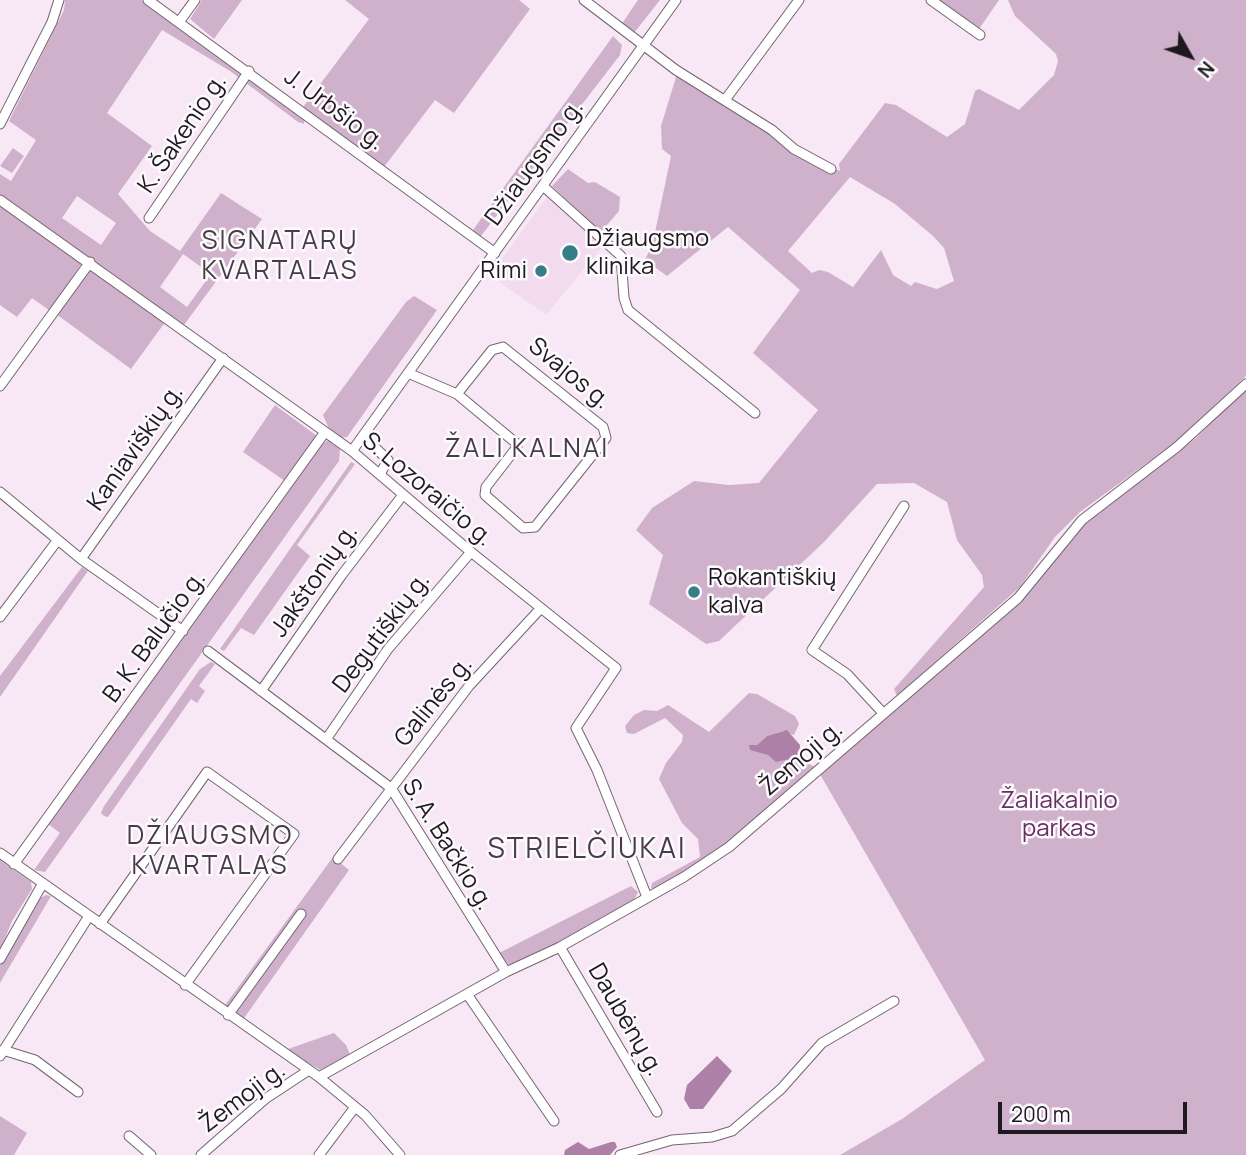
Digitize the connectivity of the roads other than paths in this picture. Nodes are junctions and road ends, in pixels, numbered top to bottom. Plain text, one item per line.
1 (58, 0) edge
2 (148, 0) edge
3 (195, 0) edge
4 (584, 0) edge
5 (676, 0) edge
6 (799, 0) edge
7 (931, 0) edge
8 (179, 22) junction
9 (980, 35) dead end
10 (644, 46) junction
11 (248, 71) junction
12 (724, 100) junction
13 (0, 124) edge
14 (831, 169) dead end
15 (542, 186) junction
16 (0, 200) edge
17 (149, 218) dead end
18 (495, 253) junction
19 (90, 262) junction
20 (223, 358) junction
21 (408, 373) junction
22 (1246, 384) edge
23 (0, 386) edge
24 (457, 394) junction
25 (755, 413) dead end
26 (325, 432) junction
27 (363, 436) junction
28 (352, 451) junction
29 (380, 474) junction
30 (0, 492) edge
31 (402, 495) junction
32 (904, 506) dead end
33 (57, 541) junction
34 (471, 552) junction
35 (81, 559) junction
36 (541, 608) junction
37 (0, 617) edge
38 (183, 631) junction
39 (208, 651) dead end
40 (261, 691) junction
41 (883, 713) junction
42 (327, 738) junction
43 (391, 788) junction
44 (0, 853) edge
45 (338, 859) dead end
46 (14, 863) junction
47 (43, 883) junction
48 (647, 897) junction
49 (301, 914) dead end
50 (89, 916) junction
51 (100, 924) junction
52 (560, 947) junction
53 (0, 959) edge
54 (506, 972) junction
55 (185, 985) junction
56 (467, 994) junction
57 (894, 1001) dead end
58 (228, 1015) junction
59 (1, 1053) edge
60 (309, 1070) junction
61 (319, 1077) junction
62 (78, 1092) dead end
63 (355, 1107) junction
64 (657, 1112) dead end
65 (554, 1121) dead end
66 (129, 1136) dead end
67 (151, 1155) edge
68 (201, 1155) edge
69 (319, 1155) edge
70 (400, 1155) edge
71 (620, 1155) edge

1 - 13 street
2 - 8 street, J. Urbšio g.
3 - 8 street
4 - 10 street
5 - 10 street, Džiaugsmo g.
6 - 12 street
7 - 9 street
8 - 11 street, J. Urbšio g.
10 - 12 street
10 - 15 street, Džiaugsmo g.
11 - 17 street, K. Šakenio g.
11 - 18 street, J. Urbšio g.
12 - 14 street
15 - 18 street, Džiaugsmo g.
15 - 25 street
16 - 19 street, S. Lozoraičio g.
18 - 21 street, Džiaugsmo g.
19 - 20 street, S. Lozoraičio g.
19 - 23 street
20 - 26 street, S. Lozoraičio g.
20 - 35 street, Kaniaviškių g.
21 - 24 street, Svajos g.
21 - 27 street, Džiaugsmo g.
22 - 41 street, Žemoji g.
24 - 24 street, Svajos g.
26 - 28 street, S. Lozoraičio g.
26 - 38 street, B. K. Balučio g.
27 - 28 street, Džiaugsmo g.
27 - 29 street
28 - 29 street, S. Lozoraičio g.
29 - 31 street, S. Lozoraičio g.
30 - 33 street
31 - 34 street, S. Lozoraičio g.
31 - 40 street, Jakštonių g.
32 - 41 street
33 - 35 street
33 - 37 street
34 - 36 street, S. Lozoraičio g.
34 - 42 street, Degutiškių g.
35 - 38 street
36 - 43 street, Galinės g.
36 - 48 street, S. Lozoraičio g.
38 - 46 street, B. K. Balučio g.
39 - 40 street, S. A. Bačkio g.
40 - 42 street, S. A. Bačkio g.
41 - 48 street, Žemoji g.
42 - 43 street, S. A. Bačkio g.
43 - 45 street, Galinės g.
43 - 54 street, S. A. Bačkio g.
44 - 46 street
46 - 47 street
47 - 50 street
47 - 53 street
48 - 52 street, Žemoji g.
49 - 58 street
50 - 51 street
50 - 59 street
51 - 55 street
51 - 55 street
52 - 54 street, Žemoji g.
52 - 64 street, Daubėnų g.
54 - 56 street, Žemoji g.
55 - 58 street
56 - 61 street, Žemoji g.
56 - 65 street
57 - 71 street
58 - 60 street
59 - 62 street
60 - 61 street
60 - 68 street, Žemoji g.
61 - 63 street
63 - 69 street
63 - 70 street
66 - 67 street

